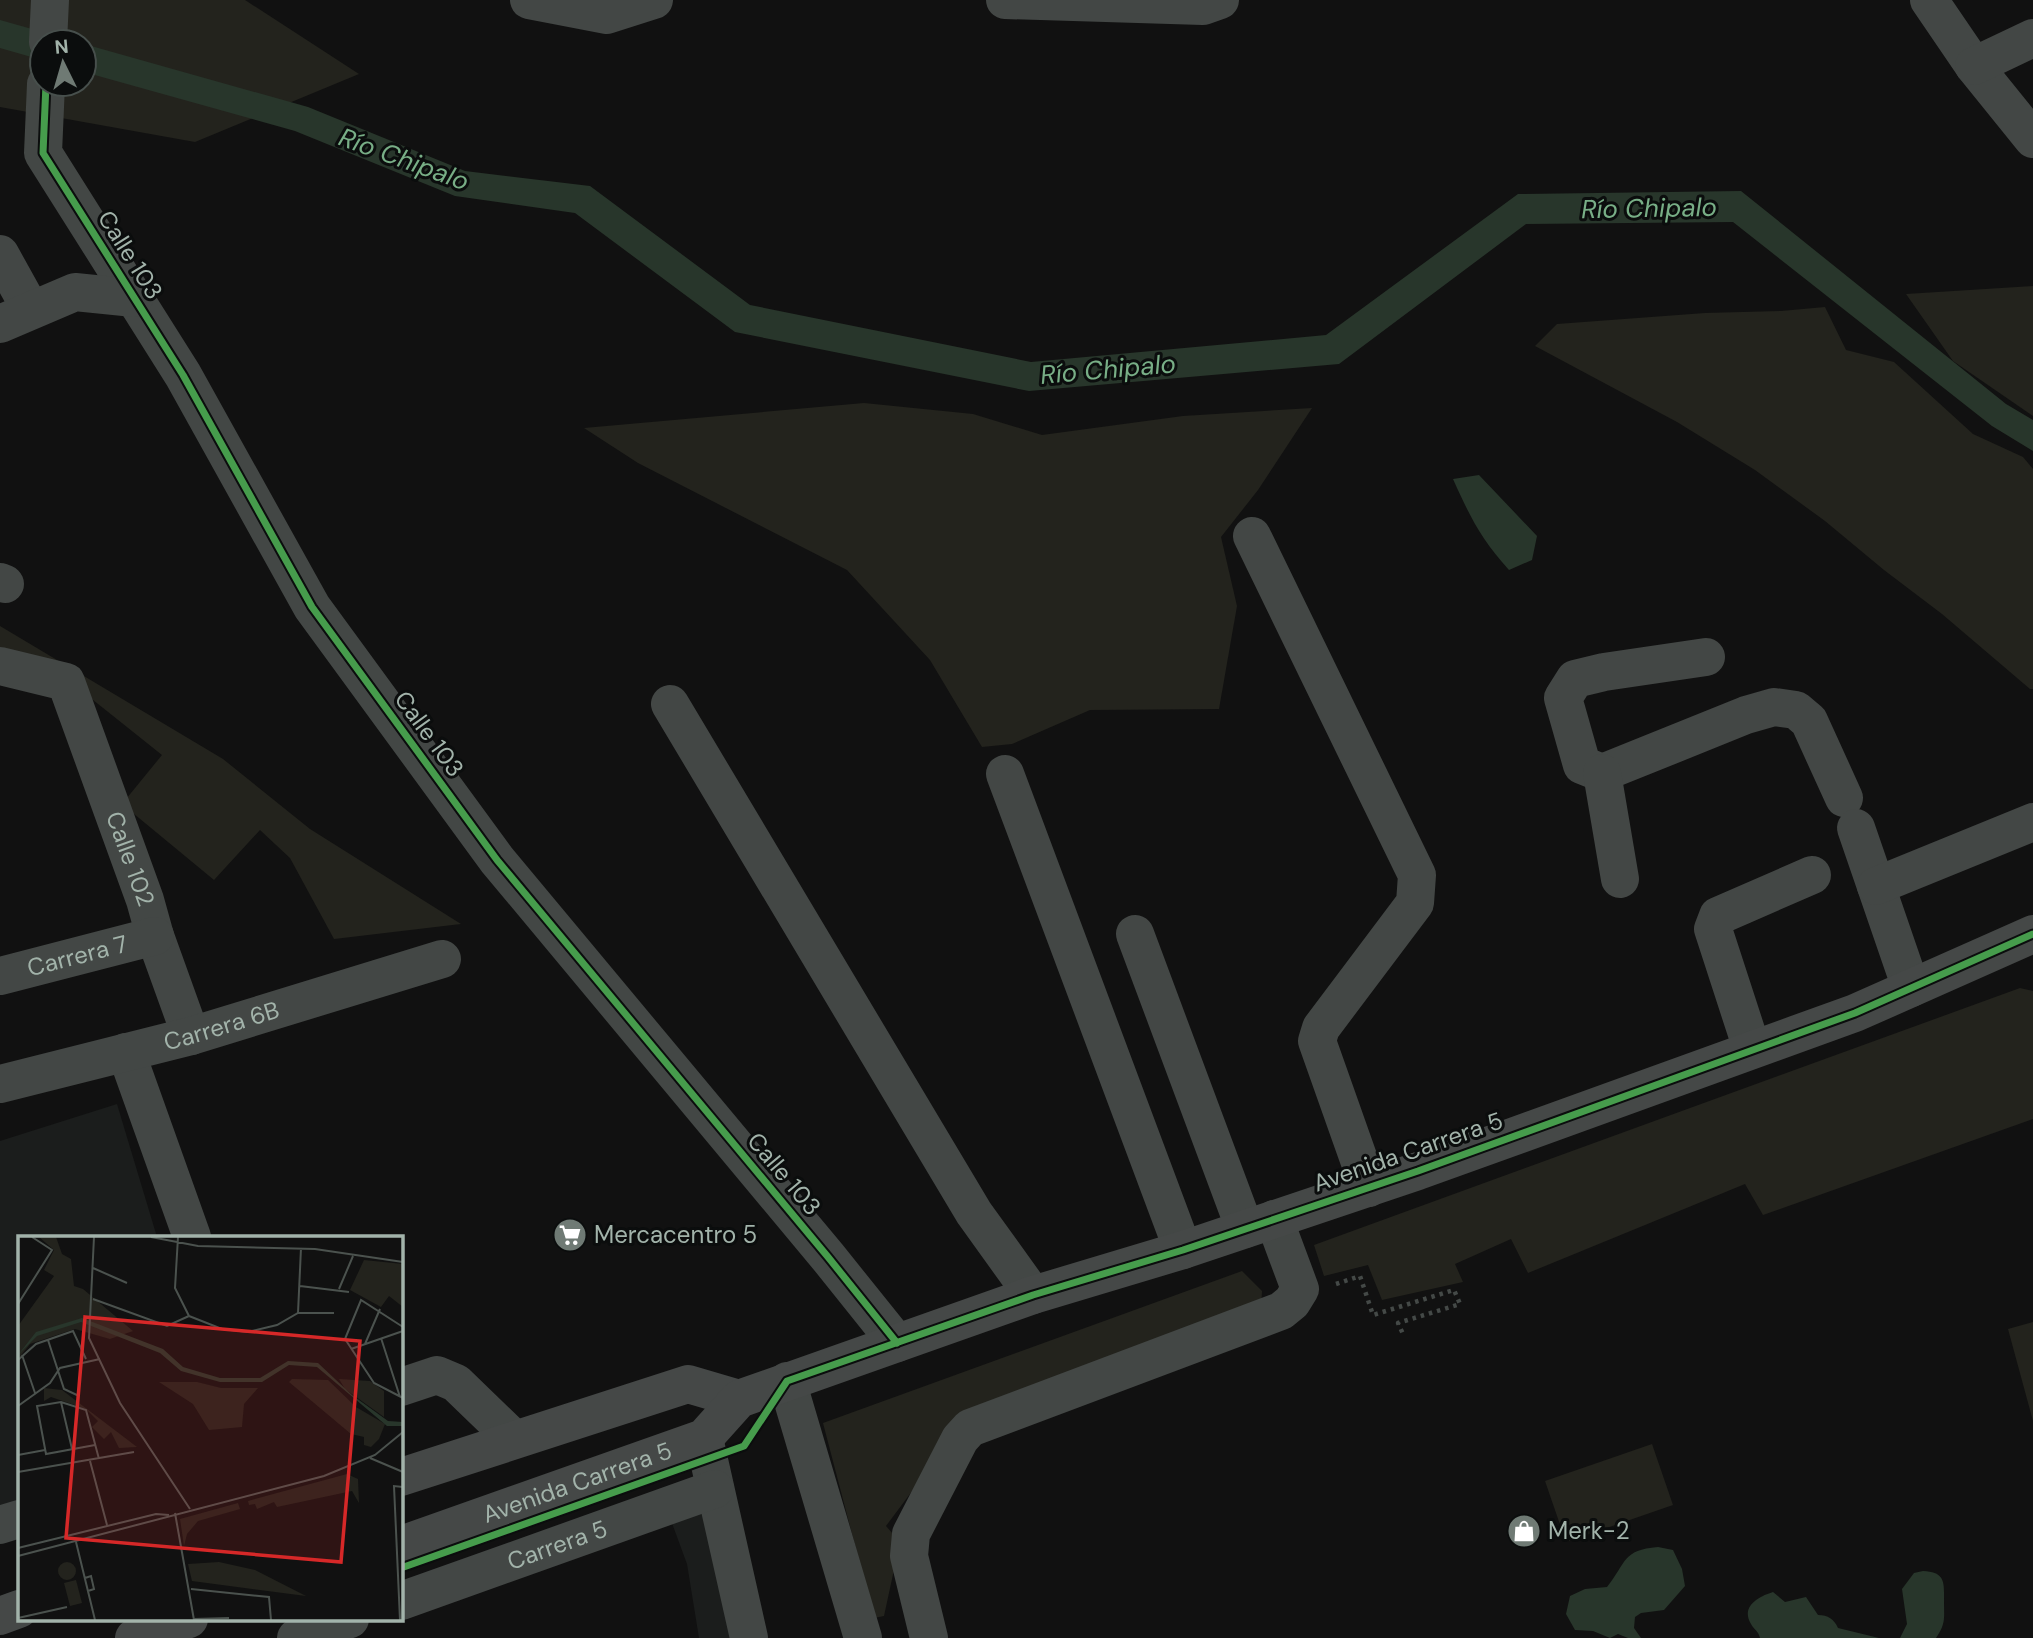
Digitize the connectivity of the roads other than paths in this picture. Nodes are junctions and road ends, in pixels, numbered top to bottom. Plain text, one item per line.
1 (50, 0) edge
2 (529, 0) edge
3 (654, 0) edge
4 (1005, 0) edge
5 (1220, 0) edge
6 (1929, 0) edge
7 (49, 28) edge
8 (2033, 38) edge
9 (1974, 66) junction
10 (46, 98) edge
11 (2033, 139) edge
12 (0, 254) edge
13 (134, 298) junction
14 (16, 317) edge
15 (1252, 536) dead end
16 (1706, 657) dead end
17 (0, 666) edge
18 (670, 704) dead end
19 (1602, 773) junction
20 (1005, 774) dead end
21 (2033, 822) edge
22 (1812, 875) dead end
23 (1620, 879) dead end
24 (1876, 886) junction
25 (1135, 934) dead end
26 (2033, 934) edge
27 (155, 936) junction
28 (442, 959) dead end
29 (0, 976) edge
30 (1911, 988) junction
31 (191, 1036) junction
32 (1752, 1049) junction
33 (126, 1052) junction
34 (0, 1084) edge
35 (1369, 1188) junction
36 (1259, 1224) junction
37 (192, 1236) edge
38 (1183, 1250) junction
39 (1033, 1295) junction
40 (897, 1343) junction
41 (787, 1381) junction
42 (402, 1387) edge
43 (739, 1399) junction
44 (704, 1438) junction
45 (514, 1439) junction
46 (402, 1477) edge
47 (715, 1489) junction
48 (18, 1519) edge
49 (0, 1525) edge
50 (402, 1545) edge
51 (402, 1601) edge
52 (18, 1609) edge
53 (0, 1616) edge
54 (186, 1620) edge
55 (347, 1620) edge
56 (134, 1638) edge
57 (296, 1638) edge
58 (749, 1638) edge
59 (863, 1638) edge
60 (929, 1638) edge

1 - 7 street
2 - 3 street
4 - 5 street
6 - 9 street
8 - 9 street
9 - 11 street
10 - 13 street, Calle 103
12 - 14 street
13 - 14 street
13 - 40 street, Calle 103
15 - 35 street
16 - 19 street
17 - 27 street, Calle 102
18 - 39 street
19 - 23 street
19 - 24 street
20 - 38 street
21 - 24 street
22 - 32 street
24 - 30 street
25 - 36 street
26 - 30 main road, Avenida Carrera 5
27 - 29 street, Carrera 7
27 - 31 street, Calle 102
28 - 31 street, Carrera 6B
30 - 32 main road, Avenida Carrera 5
31 - 33 street, Carrera 6B
32 - 35 main road, Avenida Carrera 5
33 - 34 street, Carrera 6B
33 - 37 street
35 - 36 main road, Avenida Carrera 5
36 - 38 main road, Avenida Carrera 5
36 - 60 street
38 - 39 main road, Avenida Carrera 5
39 - 40 main road, Avenida Carrera 5
40 - 41 main road, Avenida Carrera 5
41 - 43 main road, Avenida Carrera 5
41 - 59 street
42 - 45 street
43 - 44 main road, Avenida Carrera 5
43 - 45 main road
44 - 47 street
44 - 50 main road, Avenida Carrera 5
45 - 46 main road
47 - 51 street, Carrera 5
47 - 58 street
48 - 49 street
52 - 53 main road
54 - 56 main road
55 - 57 street

